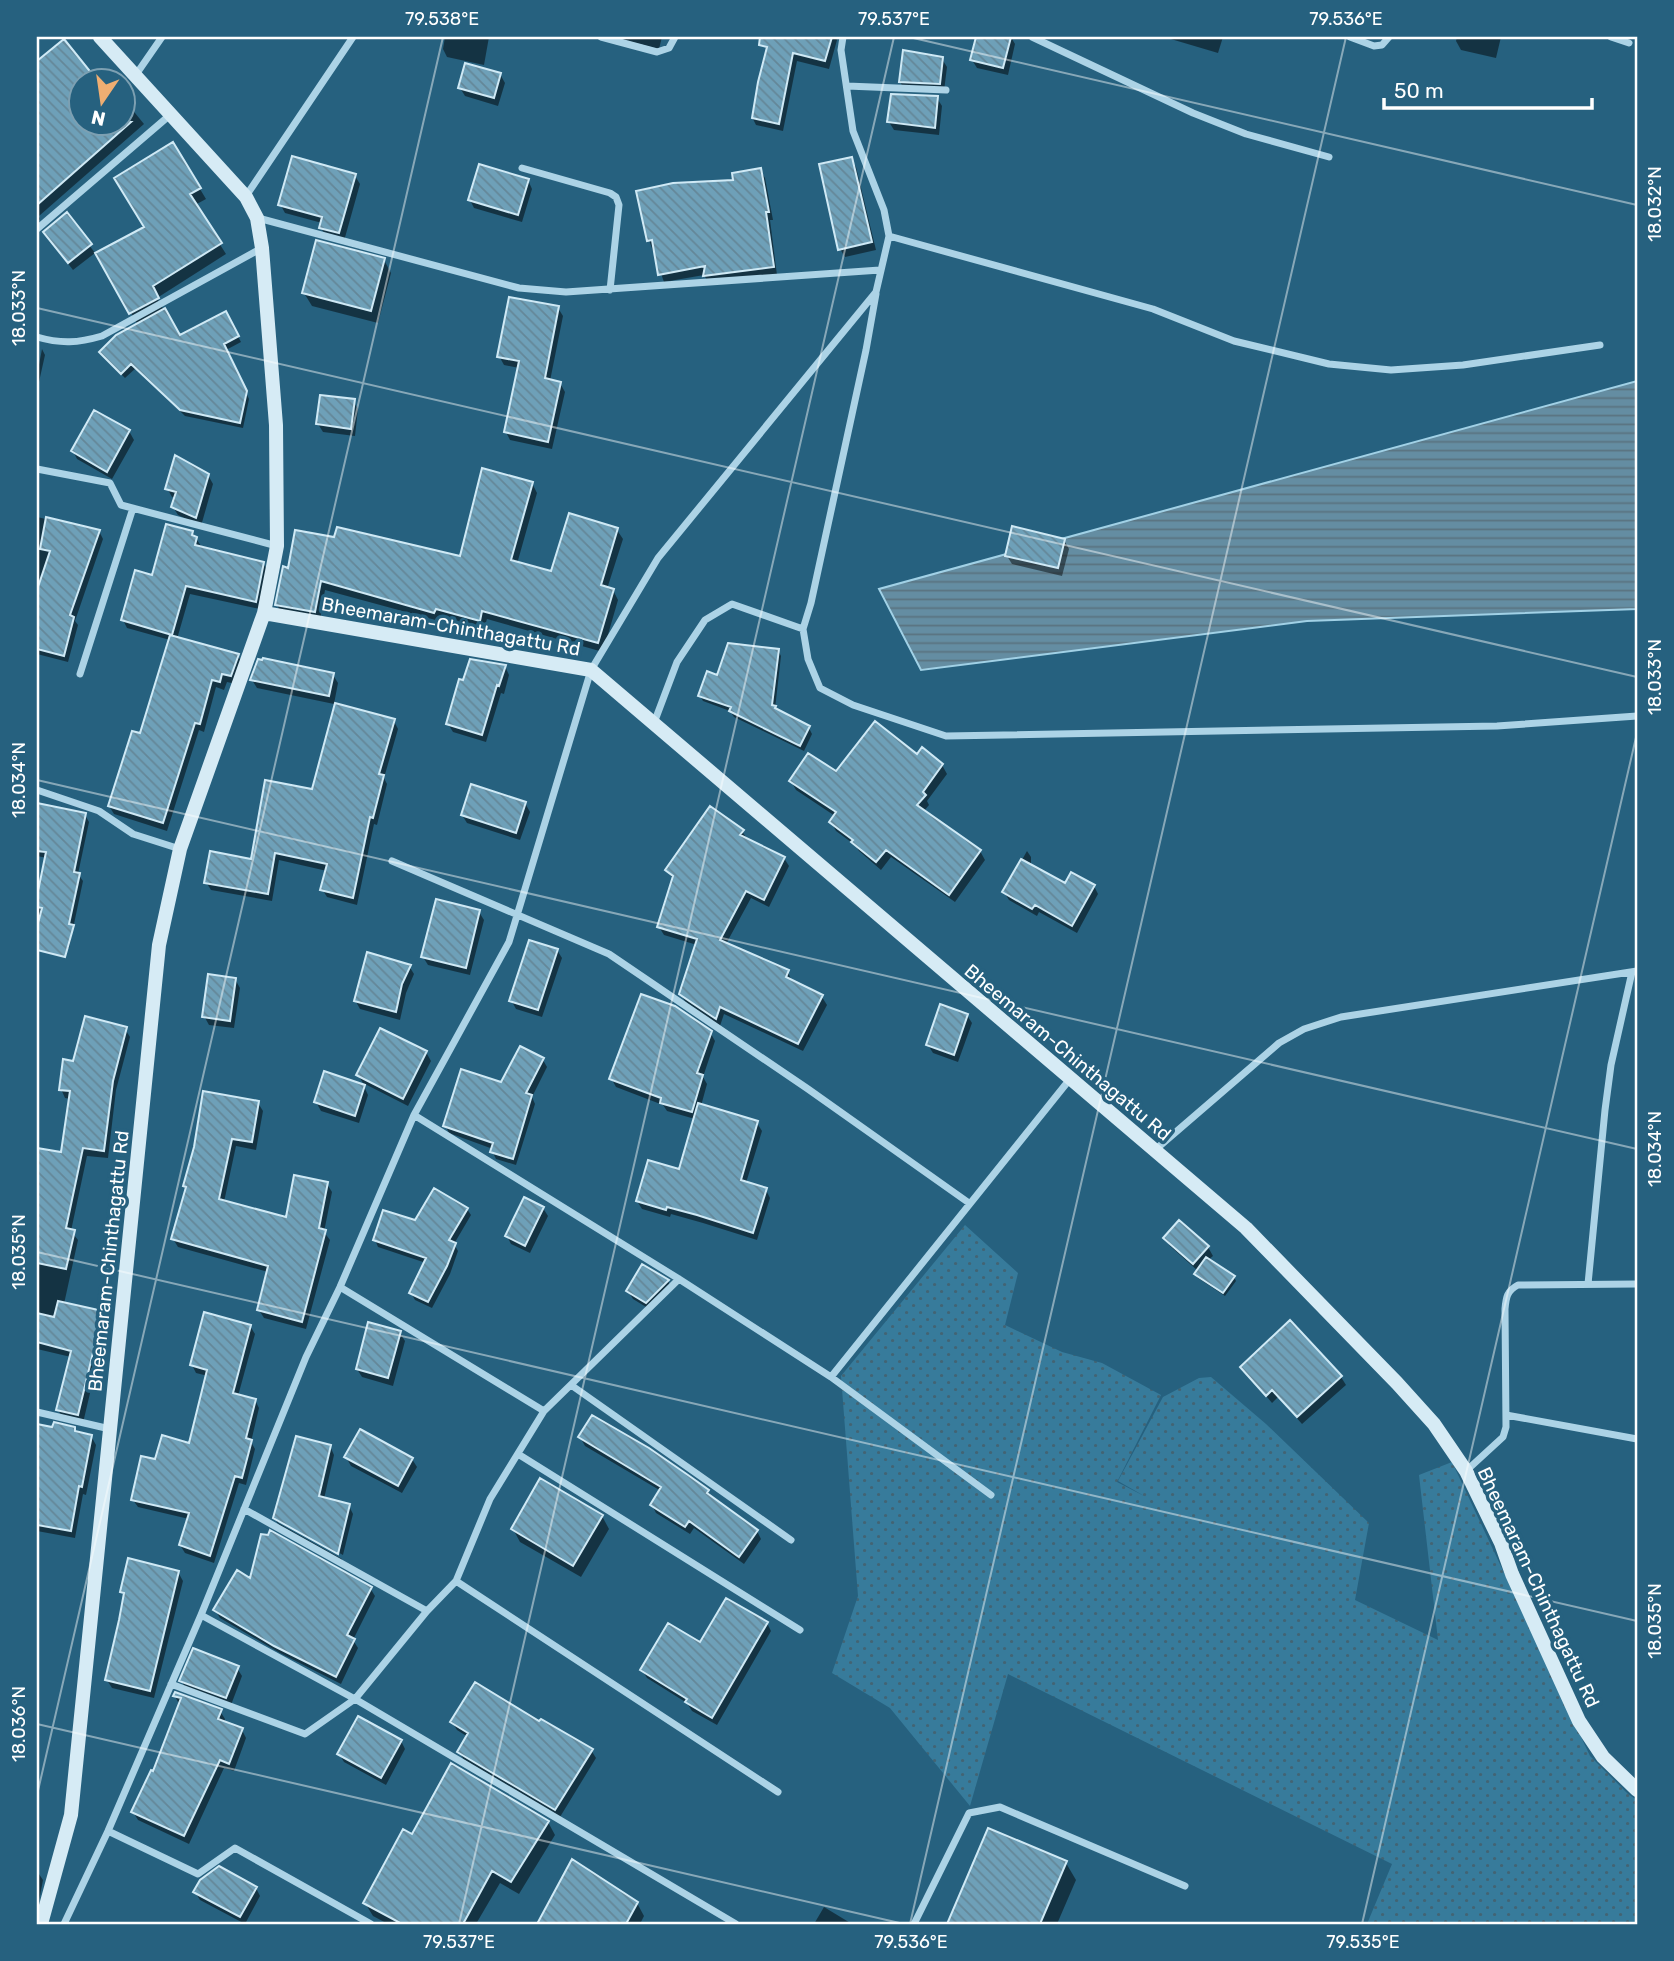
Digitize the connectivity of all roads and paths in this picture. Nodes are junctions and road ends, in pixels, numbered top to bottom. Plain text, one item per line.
1 (100, 37) edge
2 (162, 37) edge
3 (354, 37) edge
4 (601, 37) edge
5 (675, 37) edge
6 (844, 37) edge
7 (1032, 37) edge
8 (1350, 37) edge
9 (1389, 37) edge
10 (1611, 37) edge
11 (1629, 43) dead end
12 (126, 66) edge
13 (136, 75) edge
14 (136, 77) edge
15 (846, 86) junction
16 (946, 90) dead end
17 (170, 115) junction
18 (1329, 157) dead end
19 (522, 168) dead end
20 (246, 197) junction
21 (257, 218) junction
22 (37, 229) edge
23 (889, 236) junction
24 (262, 248) junction
25 (880, 270) junction
26 (610, 290) junction
27 (876, 292) junction
28 (37, 337) edge
29 (1600, 345) dead end
30 (37, 469) edge
31 (133, 508) junction
32 (276, 546) junction
33 (264, 613) junction
34 (803, 629) junction
35 (591, 670) junction
36 (80, 674) dead end
37 (1637, 716) edge
38 (654, 724) junction
39 (37, 790) edge
40 (180, 849) junction
41 (392, 861) dead end
42 (517, 915) junction
43 (1635, 972) edge
44 (1070, 1079) junction
45 (414, 1115) junction
46 (1154, 1150) junction
47 (969, 1203) junction
48 (679, 1279) junction
49 (1588, 1284) junction
50 (1637, 1284) edge
51 (340, 1287) junction
52 (831, 1377) junction
53 (571, 1385) junction
54 (544, 1411) junction
55 (37, 1412) edge
56 (1506, 1415) junction
57 (110, 1429) junction
58 (1637, 1439) edge
59 (518, 1454) junction
60 (1466, 1471) junction
61 (991, 1495) dead end
62 (244, 1509) junction
63 (791, 1540) dead end
64 (456, 1581) junction
65 (427, 1611) junction
66 (201, 1615) junction
67 (800, 1630) dead end
68 (171, 1684) junction
69 (355, 1699) junction
70 (1637, 1790) edge
71 (778, 1792) dead end
72 (108, 1831) junction
73 (1185, 1886) dead end
74 (41, 1924) edge
75 (64, 1924) edge
76 (371, 1924) edge
77 (736, 1924) edge
78 (914, 1924) edge

1 - 12 street, Bheemaram-Chinthagattu Rd
2 - 13 street
3 - 20 street
4 - 5 street
6 - 15 street
7 - 18 street
8 - 9 street
10 - 11 street
14 - 17 street, Bheemaram-Chinthagattu Rd
15 - 16 street
15 - 23 street
17 - 20 street, Bheemaram-Chinthagattu Rd
17 - 22 street
19 - 26 street
20 - 21 street, Bheemaram-Chinthagattu Rd
21 - 24 street, Bheemaram-Chinthagattu Rd
21 - 26 street
23 - 25 street
23 - 29 street
24 - 28 street
24 - 32 street, Bheemaram-Chinthagattu Rd
25 - 26 street
25 - 27 street
27 - 34 street
27 - 35 street
30 - 31 street
31 - 32 street
31 - 36 street
32 - 33 street, Bheemaram-Chinthagattu Rd
33 - 35 street, Bheemaram-Chinthagattu Rd
33 - 40 street, Bheemaram-Chinthagattu Rd
34 - 37 street
34 - 38 street
35 - 38 street, Bheemaram-Chinthagattu Rd
35 - 42 street
38 - 44 street, Bheemaram-Chinthagattu Rd
39 - 40 street
40 - 57 street, Bheemaram-Chinthagattu Rd
41 - 42 street
42 - 45 street
42 - 47 street
43 - 46 street
43 - 49 street
44 - 46 street, Bheemaram-Chinthagattu Rd
44 - 47 street
45 - 48 street
45 - 51 street
46 - 60 street, Bheemaram-Chinthagattu Rd
47 - 52 street
48 - 52 street
48 - 53 street
49 - 50 street
49 - 56 street
51 - 54 street
51 - 62 street
52 - 61 street
53 - 54 street
53 - 63 street
54 - 59 street
55 - 57 street
56 - 58 street
56 - 60 street
57 - 74 street, Bheemaram-Chinthagattu Rd
59 - 64 street
59 - 67 street
60 - 70 street, Bheemaram-Chinthagattu Rd
62 - 65 street
62 - 66 street
64 - 65 street
64 - 71 street
65 - 69 street
66 - 68 street
66 - 69 street
68 - 69 street
68 - 72 street
69 - 77 street
72 - 75 street
72 - 76 street
73 - 78 street

